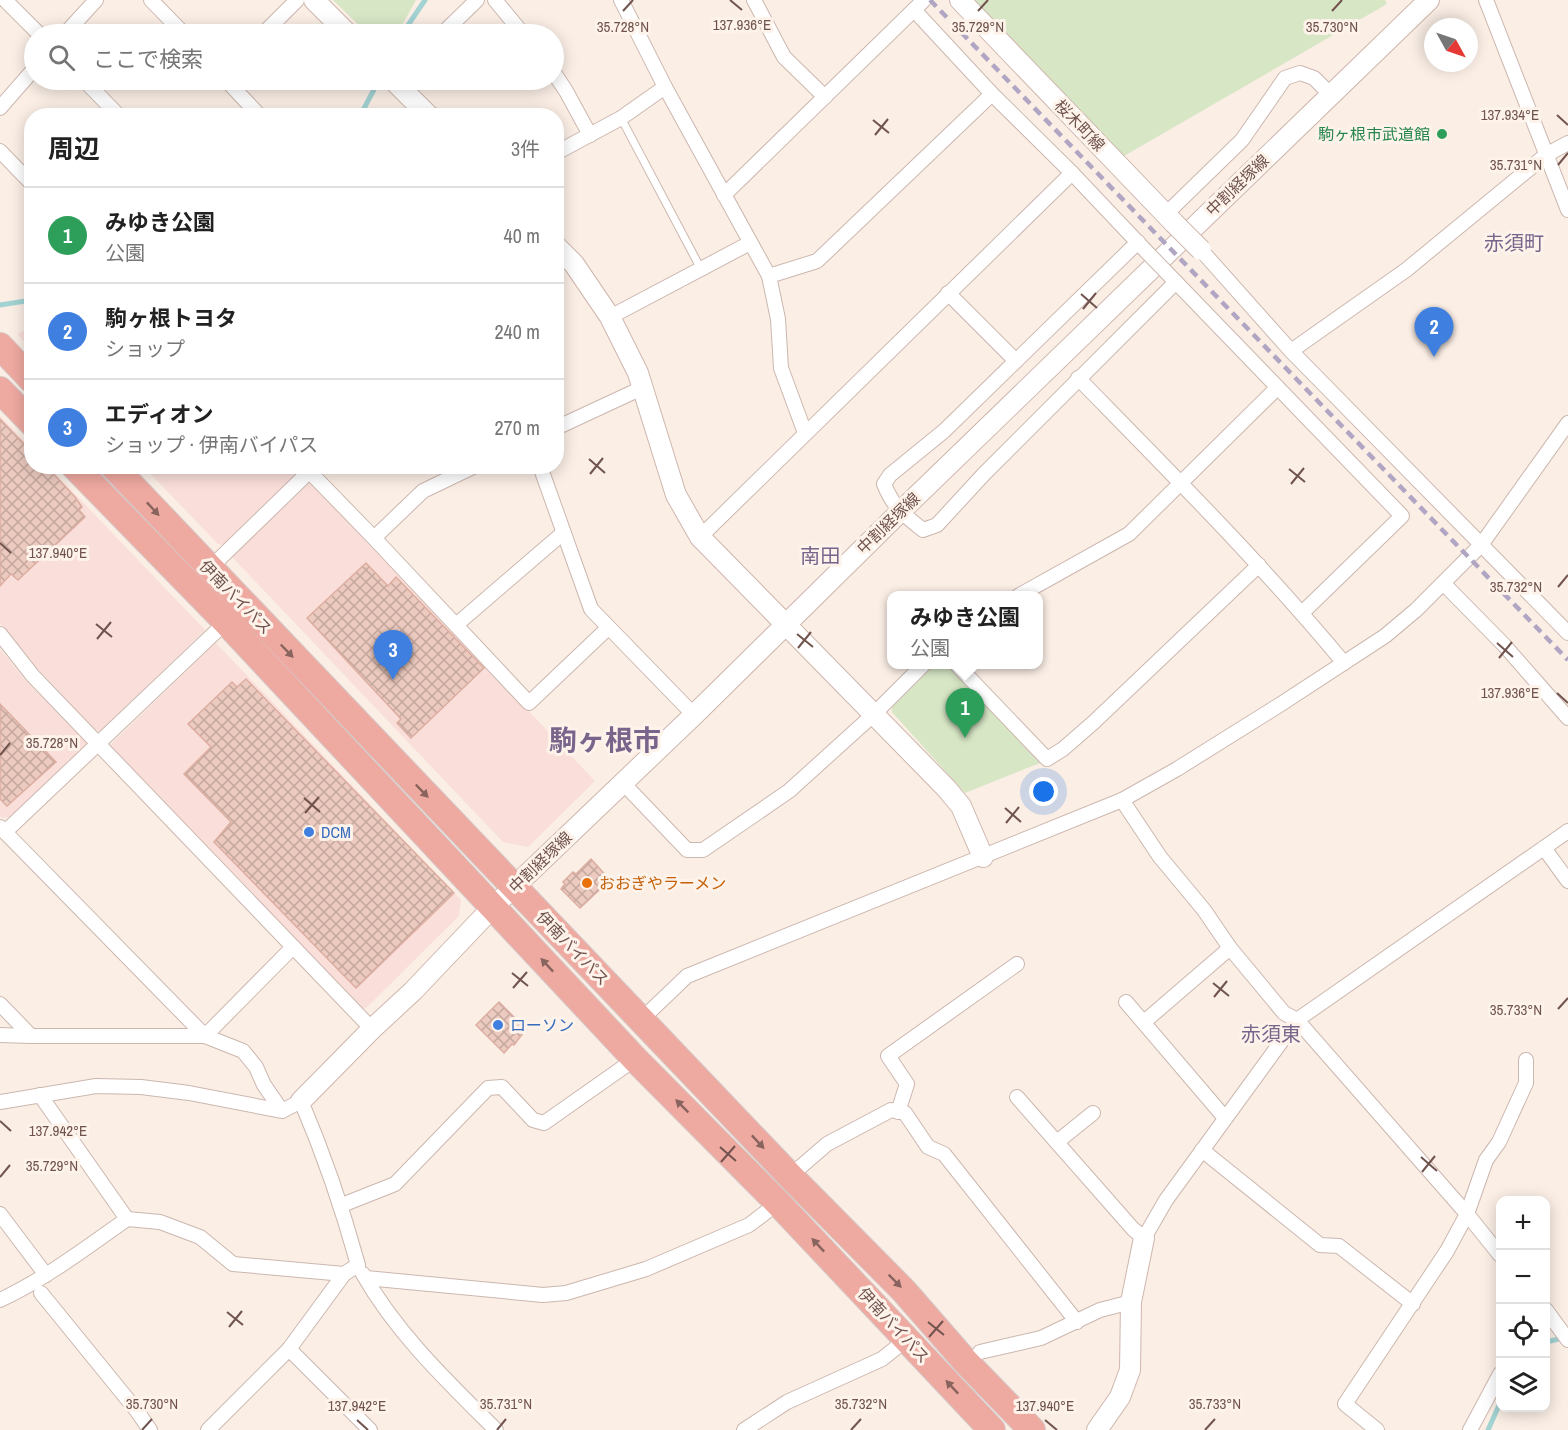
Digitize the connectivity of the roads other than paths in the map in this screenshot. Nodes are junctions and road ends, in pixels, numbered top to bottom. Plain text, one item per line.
1 (5, 0) edge
2 (96, 0) edge
3 (151, 0) edge
4 (297, 0) edge
5 (314, 0) edge
6 (477, 0) edge
7 (495, 0) edge
8 (621, 0) edge
9 (754, 0) edge
10 (960, 0) edge
11 (1429, 0) edge
12 (1486, 0) edge
13 (919, 5) edge
14 (29, 24) edge
15 (74, 24) edge
16 (174, 24) edge
17 (273, 24) edge
18 (338, 24) edge
19 (452, 24) edge
20 (515, 24) edge
21 (24, 80) edge
22 (666, 87) junction
23 (564, 88) edge
24 (94, 90) edge
25 (235, 90) edge
26 (404, 90) edge
27 (992, 94) junction
28 (1331, 95) junction
29 (825, 97) junction
30 (0, 108) edge
31 (111, 108) edge
32 (252, 108) edge
33 (421, 108) edge
34 (621, 118) junction
35 (590, 135) junction
36 (1568, 143) edge
37 (564, 149) edge
38 (0, 151) edge
39 (1546, 155) junction
40 (1072, 173) junction
41 (24, 176) edge
42 (724, 195) junction
43 (1568, 210) edge
44 (1170, 219) junction
45 (750, 243) junction
46 (1141, 245) junction
47 (1201, 250) joint
48 (564, 254) edge
49 (701, 269) junction
50 (769, 276) junction
51 (1173, 279) junction
52 (948, 294) junction
53 (610, 317) junction
54 (0, 346) edge
55 (1291, 351) junction
56 (1016, 361) junction
57 (24, 372) edge
58 (1078, 378) junction
59 (642, 388) junction
60 (1277, 388) junction
61 (0, 390) edge
62 (24, 415) edge
63 (1568, 423) edge
64 (564, 424) edge
65 (805, 433) junction
66 (1563, 440) edge
67 (82, 474) edge
68 (120, 474) edge
69 (303, 474) edge
70 (315, 474) edge
71 (458, 474) edge
72 (543, 474) edge
73 (1180, 482) junction
74 (900, 512) junction
75 (562, 533) junction
76 (700, 537) junction
77 (374, 538) junction
78 (1481, 545) junction
79 (1259, 565) junction
80 (209, 569) junction
81 (1444, 584) junction
82 (1027, 591) edge
83 (1302, 612) junction
84 (226, 622) junction
85 (456, 625) junction
86 (785, 625) junction
87 (608, 628) junction
88 (1568, 633) edge
89 (0, 634) edge
90 (1344, 663) junction
91 (919, 669) edge
92 (961, 669) edge
93 (694, 715) junction
94 (873, 715) junction
95 (1568, 718) edge
96 (98, 744) junction
97 (624, 783) junction
98 (1122, 800) junction
99 (3, 829) edge
100 (1568, 831) edge
101 (1544, 848) junction
102 (984, 857) junction
103 (1568, 881) edge
104 (514, 888) junction
105 (492, 908) junction
106 (293, 947) junction
107 (1230, 948) junction
108 (1017, 964) dead end
109 (1126, 1002) dead end
110 (0, 1004) edge
111 (642, 1019) junction
112 (1297, 1020) junction
113 (1144, 1022) junction
114 (372, 1029) junction
115 (0, 1035) edge
116 (31, 1036) junction
117 (204, 1036) junction
118 (635, 1059) junction
119 (1526, 1060) dead end
120 (40, 1095) junction
121 (1017, 1097) dead end
122 (301, 1101) junction
123 (0, 1102) edge
124 (282, 1111) junction
125 (898, 1112) junction
126 (1093, 1113) dead end
127 (1225, 1118) junction
128 (1057, 1142) junction
129 (1202, 1150) junction
130 (790, 1176) junction
131 (778, 1203) junction
132 (342, 1205) junction
133 (0, 1214) edge
134 (1467, 1214) junction
135 (127, 1219) junction
136 (1144, 1238) junction
137 (1496, 1250) edge
138 (358, 1265) junction
139 (344, 1274) junction
140 (46, 1275) junction
141 (366, 1278) junction
142 (41, 1293) dead end
143 (0, 1300) edge
144 (1131, 1302) junction
145 (1413, 1304) junction
146 (1550, 1316) edge
147 (1077, 1322) junction
148 (907, 1339) junction
149 (1568, 1341) edge
150 (289, 1349) junction
151 (980, 1352) dead end
152 (1496, 1381) edge
153 (150, 1430) edge
154 (208, 1430) edge
155 (370, 1430) edge
156 (496, 1430) edge
157 (744, 1430) edge
158 (992, 1430) edge
159 (1032, 1430) edge
160 (1097, 1430) edge
161 (1377, 1430) edge
162 (1470, 1430) edge

1 - 14 street
2 - 15 street
3 - 16 street
4 - 17 street
5 - 18 street
6 - 19 street
7 - 20 street
8 - 22 street
9 - 29 street
10 - 44 street, 桜木町線
11 - 28 street, 中割経塚線
12 - 39 street
13 - 27 street
13 - 29 street
21 - 30 street
22 - 34 street
22 - 42 street
23 - 35 street
24 - 31 street
25 - 32 street
26 - 33 street
27 - 40 street
27 - 50 street
28 - 44 street
28 - 74 street, 中割経塚線
29 - 42 street
34 - 35 street
34 - 49 lane
35 - 37 street
36 - 39 street
38 - 41 street
39 - 43 street
39 - 55 street
40 - 46 street
40 - 52 street
42 - 45 street
44 - 47 street, 桜木町線, bridge
45 - 49 street
45 - 50 street
46 - 51 street, bridge
46 - 56 street
47 - 55 street
48 - 53 street
49 - 53 street
50 - 65 street
51 - 58 street
51 - 60 street
52 - 56 street
52 - 65 street
53 - 59 street
54 - 57 highway
55 - 78 street
56 - 74 street
58 - 73 street
58 - 74 street
59 - 64 street
59 - 76 street
60 - 73 street
60 - 83 street
61 - 62 highway
63 - 66 street
65 - 76 street
66 - 78 street
67 - 84 highway, 伊南バイパス
68 -> 80 highway, 伊南バイパス
69 - 80 street
70 - 77 street
71 - 77 street
72 - 75 street
73 - 79 street
73 - 82 street
74 - 86 street, 中割経塚線
75 - 85 street
75 - 87 street
76 - 86 street
77 - 85 street
78 - 81 street
78 - 88 street
79 - 83 street
79 - 92 street
80 -> 104 highway, 伊南バイパス
81 - 90 street
81 - 95 street
83 - 90 street
84 - 96 street
84 - 105 highway, 伊南バイパス
85 - 87 street
86 - 93 street, 中割経塚線
86 - 94 street
87 - 93 street
89 - 96 street
90 - 98 street
91 - 94 street
93 - 97 street, 中割経塚線
94 - 97 street
94 - 102 street
96 - 99 street
96 - 106 street
97 - 104 street, 中割経塚線
98 - 102 street
98 - 107 street
99 - 117 street
100 - 101 street
101 - 103 street
101 - 112 street
102 - 111 street
104 - 105 street, 中割経塚線
104 - 111 highway, 伊南バイパス
105 - 114 street, 中割経塚線
118 -> 105 highway, 伊南バイパス
106 - 114 street
106 - 117 street
107 - 112 street
107 - 113 street
108 - 125 street
109 - 113 street
110 - 116 street
111 -> 130 highway, 伊南バイパス
112 - 127 street
112 - 134 street
113 - 127 street
114 - 122 street, 中割経塚線
115 - 116 street
116 - 117 street
117 - 124 street
131 -> 118 highway, 伊南バイパス
118 - 132 street
119 - 134 street
120 - 123 street
120 - 124 street
120 - 135 street
121 - 128 street
122 - 124 street
122 - 132 street
125 - 130 street
125 - 147 street
126 - 128 street
127 - 129 street
128 - 136 street
129 - 136 street
129 - 145 street
130 -> 159 highway, 伊南バイパス
131 - 141 street
148 -> 131 highway, 伊南バイパス
132 - 138 street
133 - 140 street
134 - 137 street
134 - 145 street
135 - 139 street
135 - 140 street
136 - 144 street
138 - 139 street
138 - 141 street
139 - 150 street
140 - 143 street
141 - 156 street
142 - 153 street
144 - 147 street
144 - 160 street
145 - 161 street
146 - 149 street
147 - 151 street
148 - 157 street
158 -> 148 highway, 伊南バイパス
150 - 154 street
150 - 155 street
152 - 162 street

